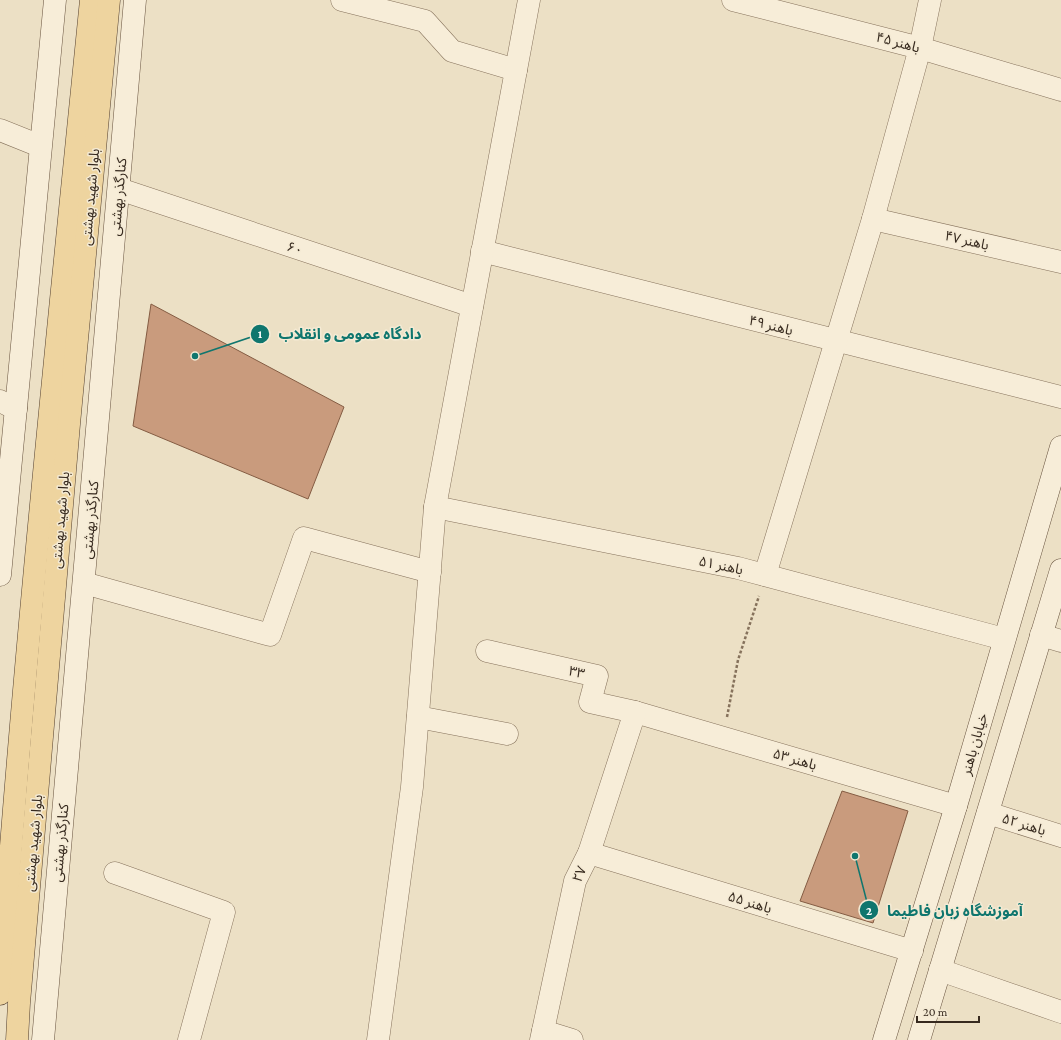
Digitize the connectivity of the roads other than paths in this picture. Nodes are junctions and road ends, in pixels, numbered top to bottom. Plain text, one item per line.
1 (55, 0) edge
2 (91, 0) edge
3 (109, 0) edge
4 (135, 0) edge
5 (342, 0) edge
6 (529, 0) edge
7 (733, 0) edge
8 (930, 0) edge
9 (920, 48) junction
10 (516, 70) junction
11 (1061, 90) edge
12 (0, 130) edge
13 (40, 146) junction
14 (119, 189) junction
15 (873, 219) junction
16 (482, 251) junction
17 (1061, 262) edge
18 (472, 306) junction
19 (836, 342) junction
20 (1061, 397) edge
21 (8, 405) edge
22 (1061, 447) edge
23 (435, 507) junction
24 (0, 565) edge
25 (1061, 570) edge
26 (430, 572) junction
27 (765, 575) junction
28 (84, 583) junction
29 (1051, 638) edge
30 (1004, 639) junction
31 (487, 651) dead end
32 (635, 712) junction
33 (418, 717) junction
34 (507, 734) dead end
35 (956, 806) junction
36 (988, 813) junction
37 (1061, 836) edge
38 (589, 853) junction
39 (115, 873) dead end
40 (912, 951) junction
41 (940, 970) junction
42 (0, 994) edge
43 (1061, 1012) edge
44 (542, 1036) edge
45 (17, 1040) edge
46 (43, 1040) edge
47 (189, 1040) edge
48 (378, 1040) edge
49 (572, 1040) edge
50 (884, 1040) edge
51 (919, 1040) edge

1 - 13 street
2 - 42 main road, بلوار شهید بهشتی
3 - 45 main road, بلوار شهید بهشتی
4 - 14 street, کنارگذر بهشتی
5 - 10 street
6 - 10 street
7 - 9 street, باهنر ۴۵
8 - 9 street
9 - 11 street, باهنر ۴۵
9 - 15 street
10 - 16 street
12 - 13 street
13 - 21 street
14 - 18 street, ۶۰
14 - 28 street, کنارگذر بهشتی
15 - 17 street, باهنر ۴۷
15 - 19 street
16 - 18 street
16 - 19 street, باهنر ۴۹
18 - 23 street
19 - 20 street, باهنر ۴۹
19 - 27 street
21 - 24 street
22 - 30 street, خیابان باهنر
23 - 26 street
23 - 27 street, باهنر ۵۱
25 - 29 street
26 - 28 street
26 - 33 street
27 - 30 street, باهنر ۵۱
28 - 46 street, کنارگذر بهشتی
29 - 36 street
30 - 35 street, خیابان باهنر
31 - 32 street, ۳۳
32 - 35 street, باهنر ۵۳
32 - 38 street, ۲۷
33 - 34 street
33 - 48 street
35 - 40 street, خیابان باهنر
36 - 37 street, باهنر ۵۲
36 - 41 street
38 - 40 street, باهنر ۵۵
38 - 44 street, ۲۷
39 - 47 street
40 - 50 street, خیابان باهنر
41 - 43 street
41 - 51 street
44 - 49 street

